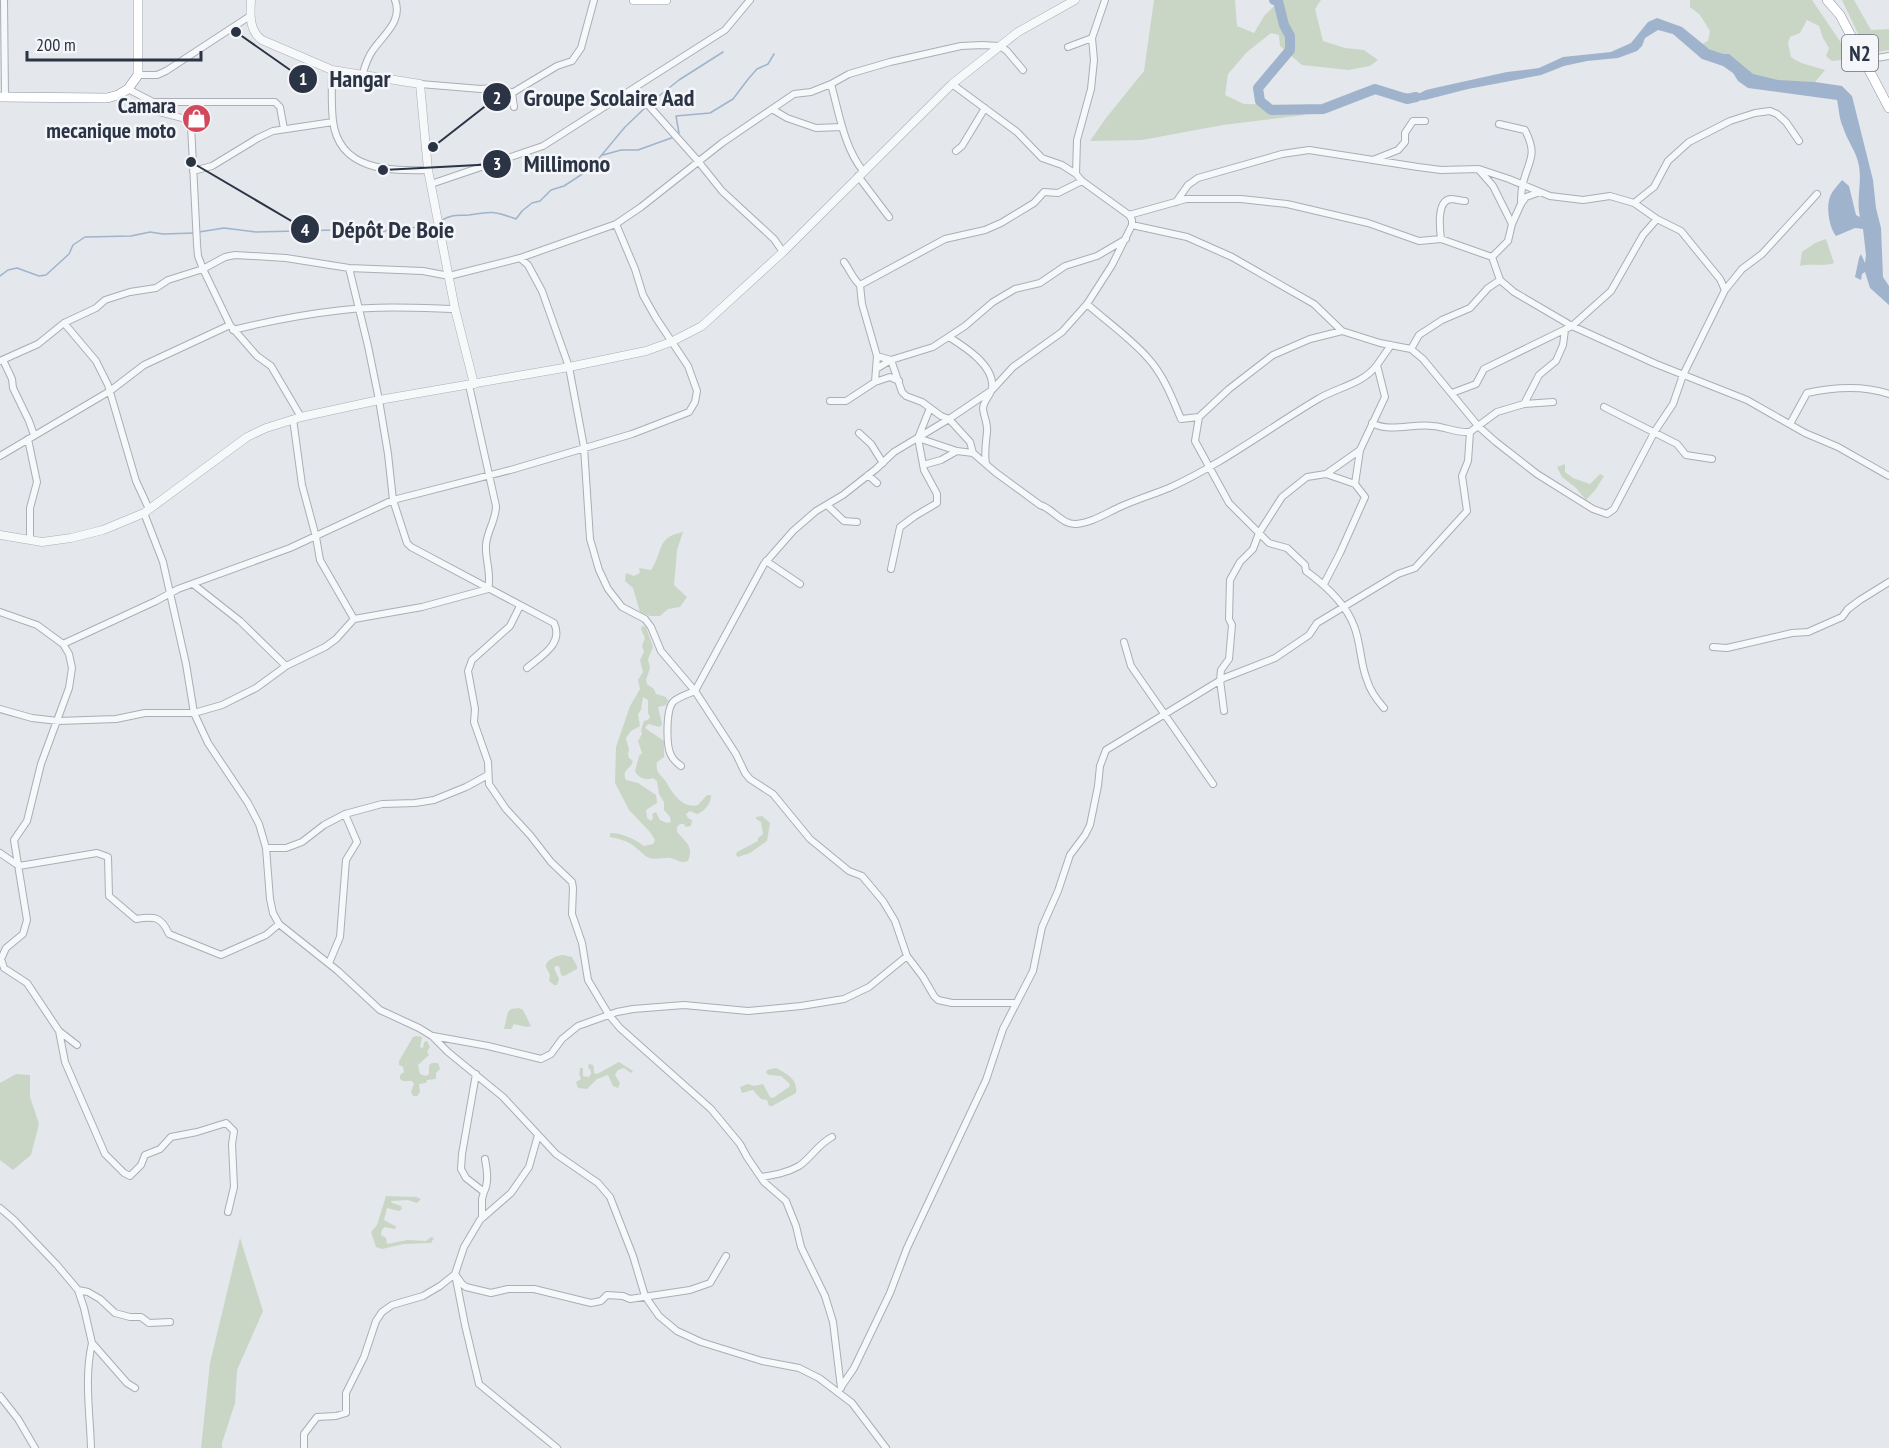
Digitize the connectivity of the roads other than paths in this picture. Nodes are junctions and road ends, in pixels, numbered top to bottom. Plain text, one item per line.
1 (4, 0) edge
2 (138, 0) edge
3 (251, 0) edge
4 (395, 0) edge
5 (594, 0) edge
6 (633, 0) edge
7 (666, 0) edge
8 (750, 0) edge
9 (1075, 0) edge
10 (1105, 0) edge
11 (1827, 0) edge
12 (250, 16) junction
13 (1092, 38) junction
14 (1000, 46) junction
15 (1068, 47) dead end
16 (1889, 56) edge
17 (1864, 60) junction
18 (332, 70) junction
19 (1023, 70) dead end
20 (138, 75) junction
21 (362, 76) junction
22 (420, 84) junction
23 (831, 84) junction
24 (952, 84) junction
25 (128, 89) junction
26 (634, 89) junction
27 (512, 93) junction
28 (2, 97) edge
29 (153, 102) junction
30 (514, 107) dead end
31 (985, 108) junction
32 (1889, 108) edge
33 (772, 109) junction
34 (1425, 121) dead end
35 (333, 122) junction
36 (1499, 124) dead end
37 (842, 127) junction
38 (284, 129) junction
39 (1799, 141) dead end
40 (956, 151) dead end
41 (698, 161) junction
42 (1373, 161) junction
43 (428, 170) junction
44 (1479, 170) junction
45 (193, 171) junction
46 (861, 174) junction
47 (1076, 174) junction
48 (1082, 181) junction
49 (1522, 184) junction
50 (432, 187) junction
51 (1540, 192) junction
52 (1817, 194) dead end
53 (1465, 201) dead end
54 (1176, 202) junction
55 (1634, 203) junction
56 (1521, 204) junction
57 (1129, 215) junction
58 (889, 218) dead end
59 (1657, 219) junction
60 (616, 224) junction
61 (1512, 224) junction
62 (1132, 225) junction
63 (1126, 239) junction
64 (1441, 239) junction
65 (783, 252) junction
66 (1492, 257) junction
67 (520, 258) junction
68 (844, 262) dead end
69 (349, 268) junction
70 (203, 269) junction
71 (449, 276) junction
72 (1500, 280) junction
73 (860, 285) junction
74 (1725, 290) junction
75 (1087, 304) junction
76 (359, 309) junction
77 (455, 309) junction
78 (64, 323) junction
79 (1572, 326) junction
80 (232, 327) junction
81 (1565, 330) junction
82 (1342, 331) junction
83 (949, 337) junction
84 (671, 342) junction
85 (1391, 345) junction
86 (1411, 349) junction
87 (877, 356) junction
88 (2, 360) edge
89 (891, 360) junction
90 (1377, 365) junction
91 (569, 367) junction
92 (876, 369) junction
93 (1683, 375) junction
94 (899, 381) junction
95 (875, 382) junction
96 (471, 384) junction
97 (992, 390) junction
98 (110, 391) junction
99 (1452, 393) junction
100 (1889, 394) edge
101 (379, 400) junction
102 (830, 401) dead end
103 (1553, 402) dead end
104 (1524, 404) junction
105 (1604, 407) dead end
106 (930, 408) junction
107 (1199, 417) junction
108 (297, 418) junction
109 (950, 418) junction
110 (1372, 423) junction
111 (1790, 424) junction
112 (1479, 427) junction
113 (1655, 431) junction
114 (1470, 432) junction
115 (859, 433) dead end
116 (31, 437) junction
117 (918, 438) junction
118 (584, 447) junction
119 (1360, 450) junction
120 (957, 451) junction
121 (973, 453) junction
122 (0, 456) edge
123 (1712, 459) dead end
124 (883, 463) junction
125 (986, 464) junction
126 (923, 465) junction
127 (1209, 466) junction
128 (1326, 474) junction
129 (490, 475) junction
130 (868, 475) junction
131 (1889, 476) edge
132 (877, 483) dead end
133 (1354, 484) junction
134 (393, 500) junction
135 (828, 505) junction
136 (146, 511) junction
137 (857, 522) dead end
138 (1259, 533) junction
139 (0, 535) edge
140 (316, 537) junction
141 (30, 540) junction
142 (1269, 543) junction
143 (1253, 549) junction
144 (766, 561) junction
145 (891, 569) dead end
146 (1889, 582) edge
147 (193, 584) junction
148 (800, 584) dead end
149 (1324, 584) junction
150 (488, 589) junction
151 (170, 593) junction
152 (520, 606) junction
153 (1344, 608) junction
154 (0, 612) edge
155 (354, 619) junction
156 (1124, 642) dead end
157 (63, 644) junction
158 (1713, 646) dead end
159 (286, 666) junction
160 (527, 668) dead end
161 (1220, 680) junction
162 (695, 691) junction
163 (1384, 708) dead end
164 (0, 709) edge
165 (1224, 711) dead end
166 (194, 713) junction
167 (1164, 714) junction
168 (58, 721) junction
169 (681, 766) dead end
170 (488, 775) junction
171 (1213, 784) dead end
172 (345, 814) junction
173 (266, 848) junction
174 (0, 853) edge
175 (19, 866) junction
176 (279, 924) junction
177 (905, 958) junction
178 (0, 960) edge
179 (329, 963) junction
180 (1016, 1003) junction
181 (609, 1016) junction
182 (59, 1031) junction
183 (432, 1036) junction
184 (77, 1045) dead end
185 (476, 1074) junction
186 (538, 1135) junction
187 (832, 1137) dead end
188 (485, 1159) dead end
189 (761, 1177) junction
190 (484, 1192) junction
191 (0, 1208) edge
192 (228, 1212) dead end
193 (482, 1217) junction
194 (726, 1256) dead end
195 (455, 1274) junction
196 (78, 1290) junction
197 (645, 1296) junction
198 (171, 1322) dead end
199 (92, 1342) junction
200 (841, 1387) junction
201 (135, 1388) dead end
202 (0, 1396) edge
203 (843, 1396) junction
204 (35, 1448) edge
205 (91, 1448) edge
206 (304, 1448) edge
207 (557, 1448) edge
208 (886, 1448) edge

1 - 28 street
2 - 20 highway
3 - 12 street
4 - 21 street
5 - 27 street
6 - 7 highway
8 - 26 street
9 - 14 street
10 - 13 street
11 - 17 highway, N2
12 - 18 street
12 - 20 street
13 - 15 street
13 - 47 street
14 - 19 street
14 - 23 street
14 - 24 street
16 - 17 street
17 - 32 highway, N2
18 - 21 street
18 - 35 street
20 - 25 highway
21 - 22 street
22 - 27 street
22 - 43 street
23 - 33 street
23 - 37 street
24 - 31 street
24 - 46 street
25 - 28 highway
25 - 29 street
26 - 41 street
26 - 50 street
27 - 30 street
29 - 38 street
29 - 45 street
31 - 40 street
31 - 47 street
33 - 37 street
33 - 41 street
34 - 42 street
35 - 38 street
35 - 43 street
36 - 49 street
37 - 46 street
38 - 45 street
39 - 55 street
41 - 60 street
41 - 65 street
42 - 44 street
42 - 54 street
43 - 50 street
44 - 49 street
44 - 61 street
45 - 70 street
46 - 58 street
46 - 65 street
47 - 48 street
48 - 57 street
48 - 73 street
49 - 51 street
49 - 56 street
50 - 71 street
51 - 55 street
51 - 56 street
52 - 74 street
53 - 64 street
54 - 57 street
54 - 64 street
55 - 59 street
56 - 61 street
57 - 62 street
59 - 74 street
59 - 79 street
60 - 67 street
60 - 84 street
61 - 66 street
62 - 63 street
62 - 82 street
63 - 75 street
63 - 83 street
64 - 66 street
65 - 84 street
66 - 72 street
67 - 71 street
67 - 91 street
68 - 73 street
69 - 70 street
69 - 71 street
69 - 76 street
70 - 78 street
70 - 80 street
71 - 77 street
72 - 79 street
72 - 86 street
73 - 87 street
74 - 93 street
75 - 97 street
75 - 107 street
76 - 77 street
76 - 80 street
76 - 101 street
77 - 96 street
78 - 88 street
78 - 98 street
79 - 81 street
79 - 93 street
80 - 98 street
80 - 108 street
81 - 99 street
81 - 104 street
82 - 85 street
82 - 107 street
83 - 89 street
83 - 97 street
84 - 91 street
84 - 118 street
85 - 86 street
85 - 90 street
86 - 99 street
87 - 89 street
87 - 92 street
88 - 116 street
89 - 92 street
89 - 94 street
90 - 110 street
90 - 127 street
91 - 96 street
91 - 118 street
92 - 95 street
93 - 111 street
93 - 113 street
94 - 95 street
94 - 106 street
95 - 102 street
96 - 101 street
96 - 129 street
97 - 109 street
97 - 125 street
98 - 116 street
98 - 136 street
99 - 112 street
100 - 111 street
101 - 108 street
101 - 134 street
103 - 104 street
104 - 112 street
105 - 113 street
106 - 109 street
106 - 117 street
107 - 127 street
108 - 136 street
108 - 140 street
109 - 117 street
109 - 121 street
110 - 114 street
110 - 119 street
111 - 131 street
112 - 113 street
112 - 114 street
113 - 123 street
114 - 153 street
115 - 124 street
116 - 122 street
116 - 141 street
117 - 120 street
117 - 124 street
117 - 126 street
118 - 129 street
118 - 162 street
119 - 128 street
119 - 133 street
120 - 121 street
120 - 126 street
121 - 125 street
124 - 130 street
125 - 127 street
126 - 145 street
127 - 138 street
128 - 133 street
128 - 138 street
129 - 134 street
129 - 150 street
130 - 132 street
130 - 135 street
133 - 149 street
134 - 140 street
134 - 150 street
135 - 137 street
135 - 144 street
136 - 141 street
136 - 151 street
138 - 142 street
138 - 143 street
139 - 141 street
140 - 147 street
140 - 155 street
142 - 143 street
142 - 149 street
143 - 161 street
144 - 148 street
144 - 162 street
146 - 158 street
147 - 151 street
147 - 159 street
149 - 153 street
150 - 152 street
150 - 155 street
151 - 157 street
151 - 166 street
152 - 160 street
152 - 170 street
153 - 161 street
153 - 163 street
154 - 157 street
155 - 159 street
156 - 167 street
157 - 168 street
159 - 166 street
161 - 165 street
161 - 167 street
162 - 169 street
162 - 177 street
164 - 168 street
166 - 168 street
166 - 173 street
167 - 171 street
167 - 180 street
168 - 175 street
170 - 172 street
170 - 181 street
172 - 173 street
172 - 179 street
173 - 176 street
174 - 175 street
175 - 176 street
175 - 178 street
176 - 179 street
177 - 180 street
177 - 181 street
178 - 182 street
179 - 183 street
180 - 200 street
181 - 183 street
181 - 189 street
182 - 184 street
182 - 192 street
183 - 185 street
185 - 186 street
185 - 190 street
186 - 193 street
186 - 197 street
187 - 189 street
188 - 190 street
189 - 200 street
190 - 193 street
191 - 196 street
193 - 195 street
194 - 197 street
195 - 197 street
195 - 206 street
195 - 207 street
196 - 198 street
196 - 199 street
197 - 203 street
199 - 201 street
199 - 205 street
200 - 203 street
202 - 204 street
203 - 208 street

